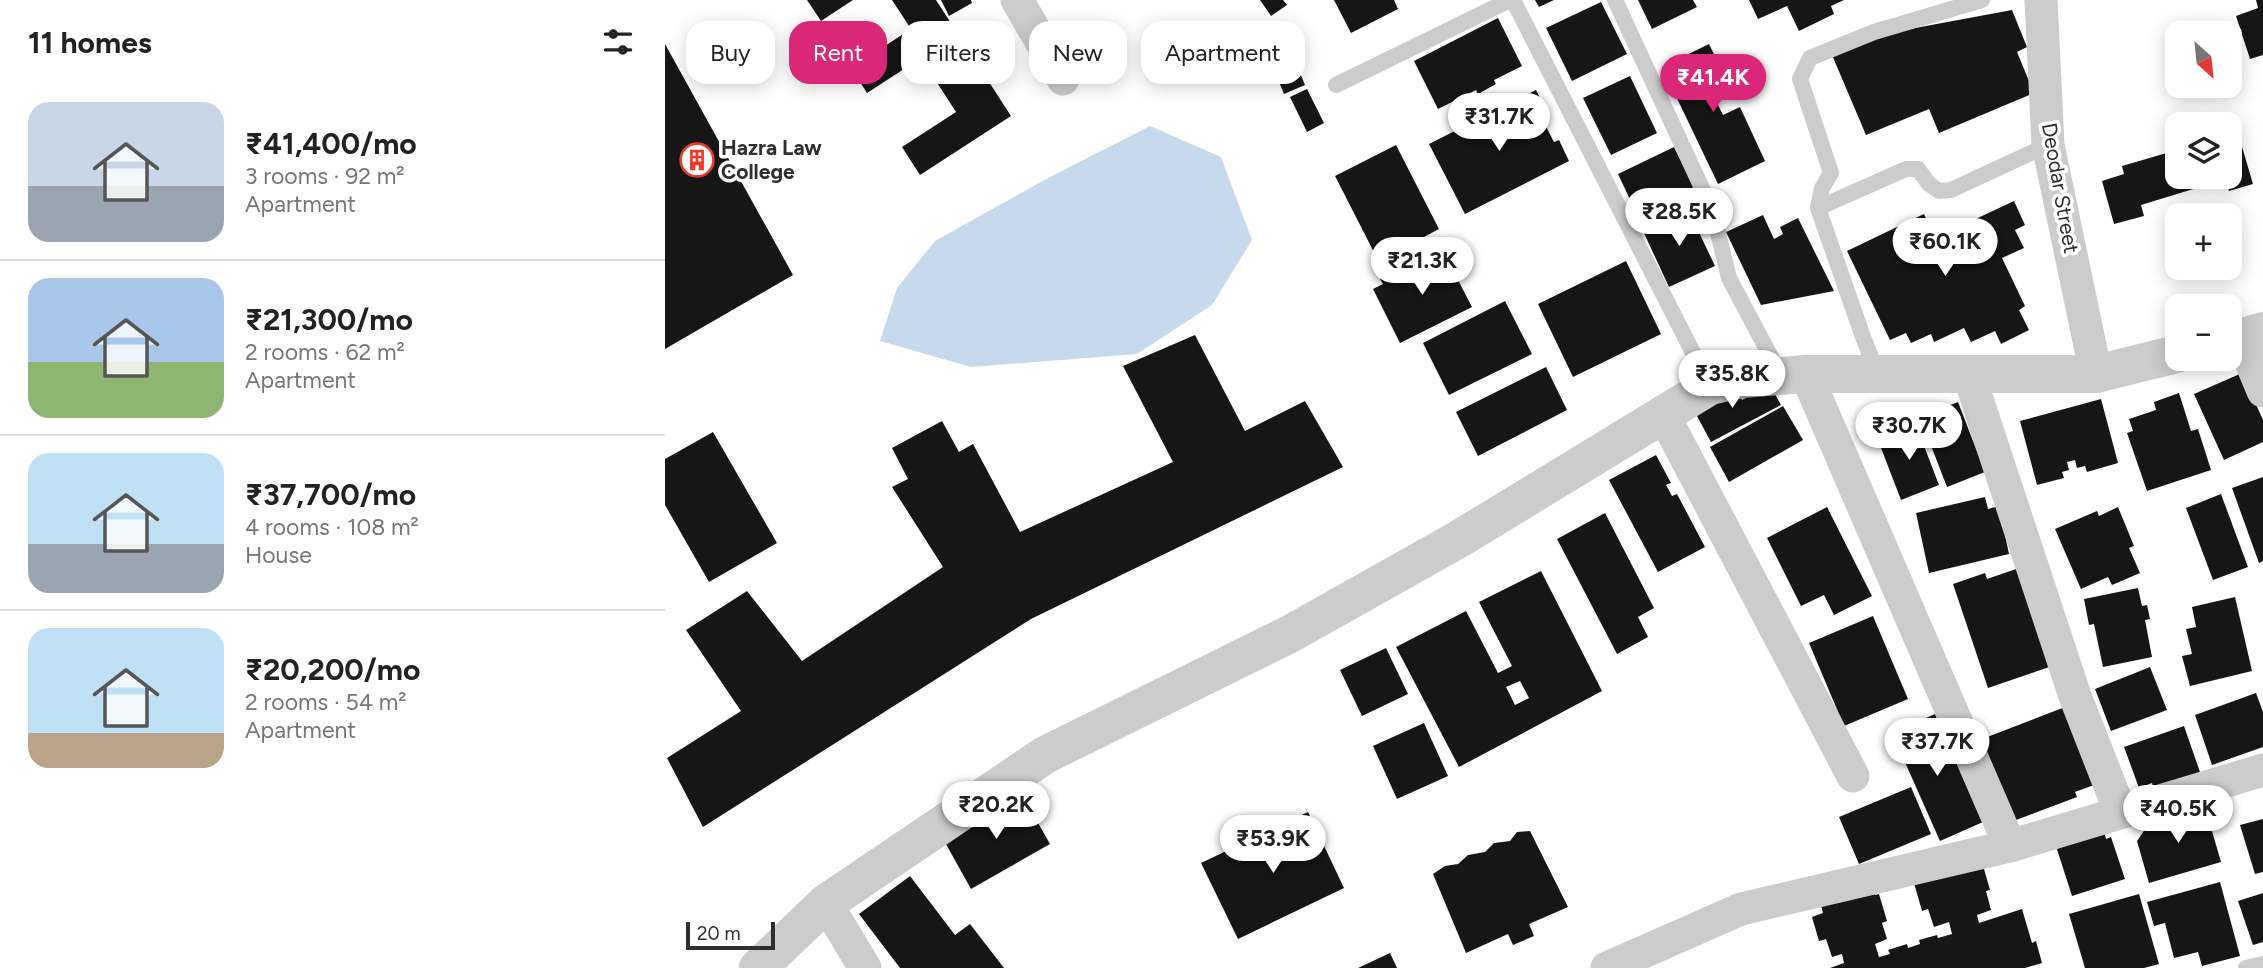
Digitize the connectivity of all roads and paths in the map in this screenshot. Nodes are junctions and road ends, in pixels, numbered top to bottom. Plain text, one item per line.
1 (1017, 0) edge
2 (1512, 0) edge
3 (1615, 0) edge
4 (1982, 0) edge
5 (2041, 0) edge
6 (1029, 21) edge
7 (1336, 85) dead end
8 (2048, 145) junction
9 (1818, 208) junction
10 (2245, 337) edge
11 (2165, 357) edge
12 (2096, 374) junction
13 (1794, 375) junction
14 (1878, 375) junction
15 (1969, 375) junction
16 (1710, 386) junction
17 (2263, 391) edge
18 (1663, 414) junction
19 (2263, 770) edge
20 (1853, 776) dead end
21 (2120, 811) junction
22 (2010, 846) junction
23 (826, 903) junction
24 (2263, 964) edge
25 (758, 968) edge
26 (865, 968) edge
27 (1607, 968) edge
28 (2246, 968) edge

1 - 6 street
2 - 7 lane
2 - 16 lane
3 - 13 lane
4 - 9 lane
5 - 8 street, Deodar Street
8 - 9 lane
8 - 12 street, Deodar Street
9 - 14 lane
10 - 17 street
11 - 12 street
12 - 15 street
13 - 14 street
13 - 16 street
13 - 22 street
14 - 15 street
15 - 21 street
16 - 18 street
18 - 20 street
18 - 23 street
19 - 21 street
21 - 22 street
22 - 27 street
23 - 25 street
23 - 26 street
24 - 28 lane

